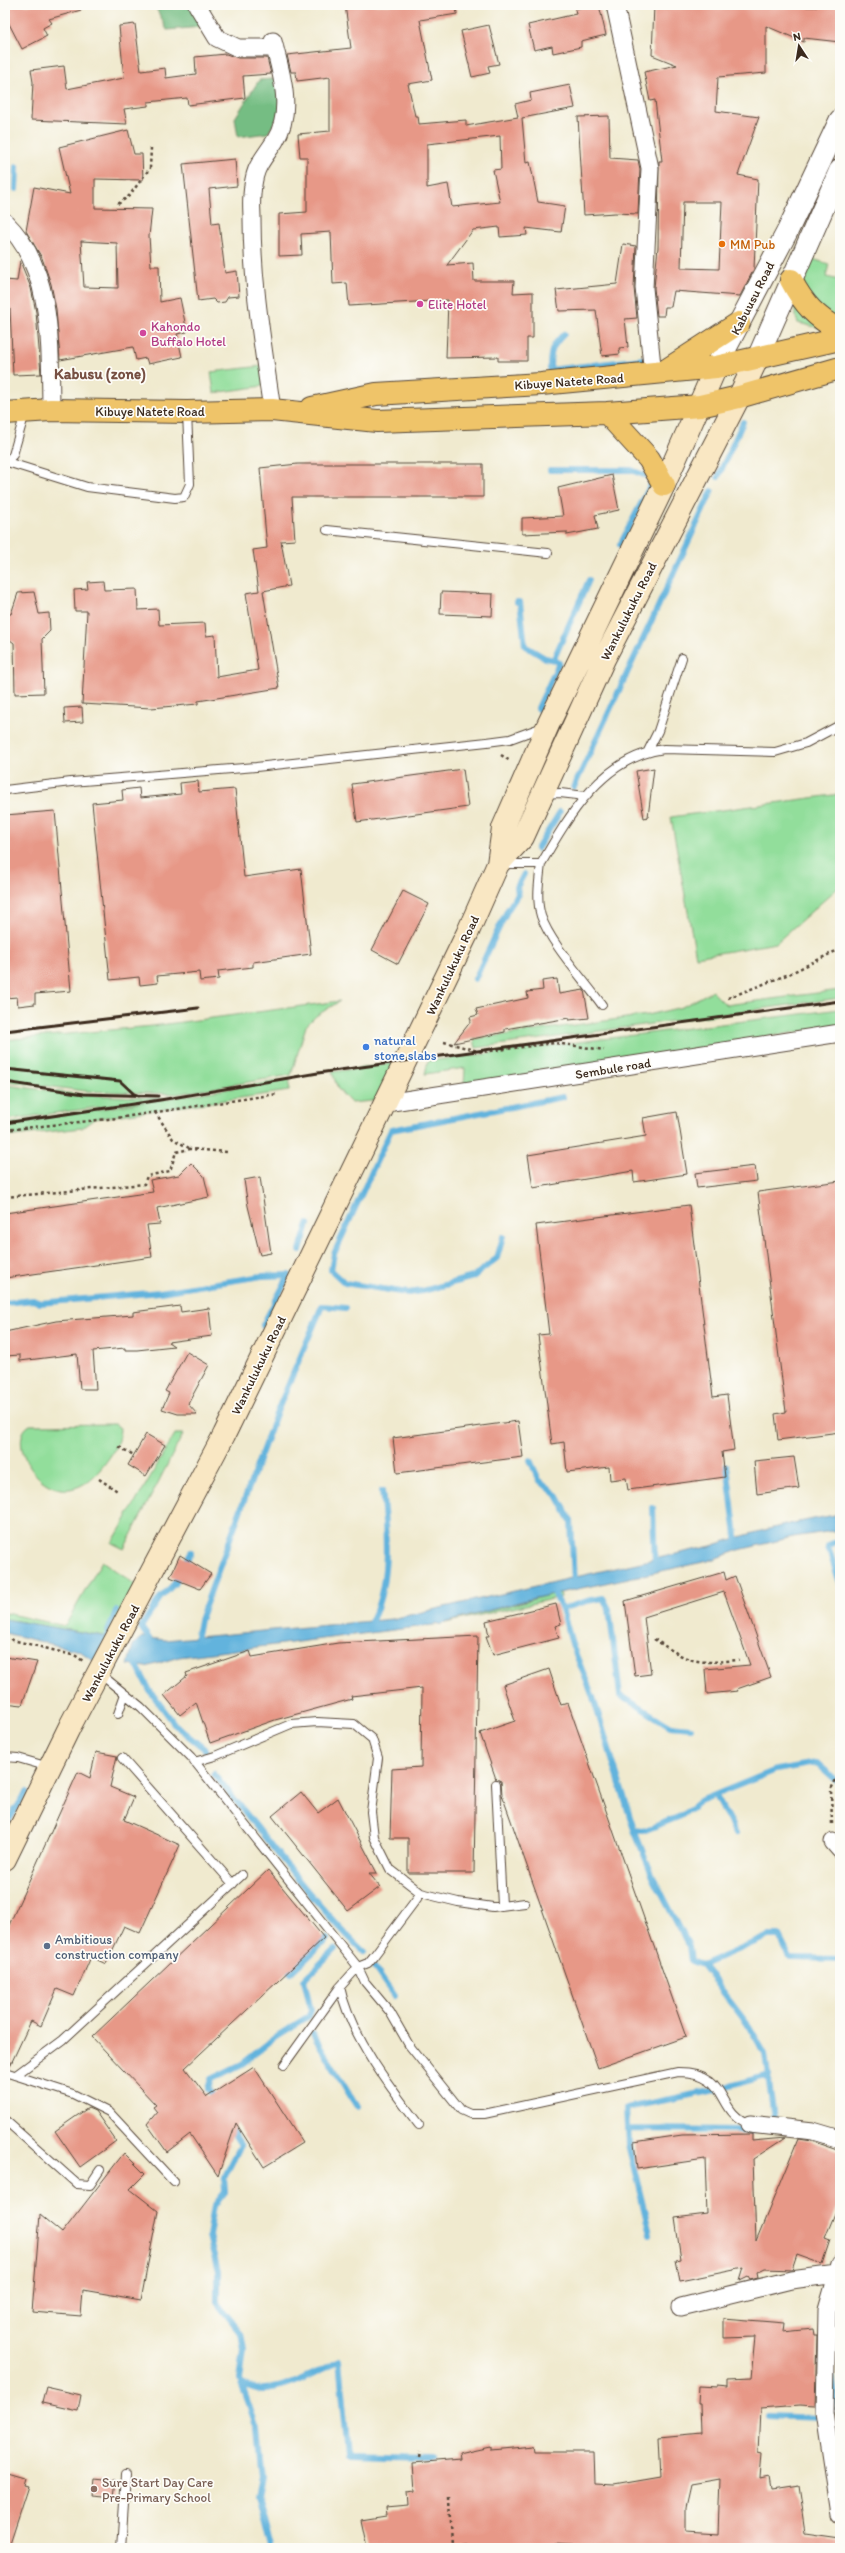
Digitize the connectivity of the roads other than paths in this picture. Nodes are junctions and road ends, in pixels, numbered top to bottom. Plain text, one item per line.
1 (197, 5) edge
2 (615, 5) edge
3 (840, 120) edge
4 (840, 170) edge
5 (5, 222) edge
6 (791, 280) junction
7 (739, 323) junction
8 (840, 331) edge
9 (840, 339) edge
10 (758, 357) junction
11 (716, 367) junction
12 (840, 368) edge
13 (658, 374) junction
14 (739, 397) junction
15 (700, 406) junction
16 (51, 410) junction
17 (272, 410) junction
18 (15, 412) edge
19 (187, 412) junction
20 (296, 412) junction
21 (607, 413) junction
22 (6, 462) edge
23 (664, 485) junction
24 (327, 530) dead end
25 (548, 553) dead end
26 (682, 658) dead end
27 (840, 725) edge
28 (548, 726) junction
29 (648, 751) junction
30 (5, 790) edge
31 (541, 794) junction
32 (586, 796) junction
33 (498, 864) junction
34 (541, 864) junction
35 (602, 1005) dead end
36 (840, 1033) edge
37 (386, 1103) junction
38 (99, 1673) junction
39 (125, 1694) junction
40 (118, 1714) dead end
41 (5, 1757) edge
42 (122, 1758) dead end
43 (194, 1762) junction
44 (51, 1768) junction
45 (496, 1784) dead end
46 (6, 1853) edge
47 (242, 1875) dead end
48 (233, 1884) junction
49 (421, 1893) junction
50 (525, 1904) dead end
51 (502, 1906) junction
52 (358, 1966) junction
53 (340, 1987) junction
54 (284, 2065) dead end
55 (5, 2072) edge
56 (16, 2076) junction
57 (5, 2120) edge
58 (750, 2124) joint
59 (419, 2125) dead end
60 (840, 2139) edge
61 (100, 2170) dead end
62 (174, 2182) dead end
63 (838, 2270) edge
64 (681, 2307) dead end
65 (834, 2385) edge
66 (126, 2475) dead end
67 (840, 2514) edge
68 (121, 2548) edge

1 - 17 street
2 - 13 street
3 - 7 street, Kabuusu Road
4 - 6 street, Kabuusu Road
5 - 16 street
6 - 8 main road
6 - 10 street, Kabuusu Road
7 - 11 street, Kabuusu Road
7 - 13 main road
9 - 10 main road, Kibuye Natete Road
10 - 11 main road, Kibuye Natete Road
10 - 14 main road, Wankulukuku Road
11 - 13 main road, Kibuye Natete Road
11 - 15 main road, Wankulukuku Road
12 - 14 main road, Kibuye Natete Road
13 - 20 main road, Kibuye Natete Road
14 - 15 main road, Kibuye Natete Road
14 - 31 main road, Wankulukuku Road
15 - 21 main road, Kibuye Natete Road
15 - 23 main road, Wankulukuku Road
16 - 18 main road, Kibuye Natete Road
16 - 19 main road, Kibuye Natete Road
17 - 19 main road, Kibuye Natete Road
17 - 20 main road, Kibuye Natete Road
18 - 22 lane
19 - 22 lane
20 - 21 main road, Kibuye Natete Road
21 - 23 main road
23 - 28 main road, Wankulukuku Road
24 - 25 lane
26 - 29 lane
27 - 29 lane
28 - 30 lane
28 - 33 main road, Wankulukuku Road
29 - 32 lane
31 - 32 lane
31 - 33 main road, Wankulukuku Road
32 - 34 lane
33 - 34 lane
33 - 37 main road, Wankulukuku Road
34 - 35 lane
36 - 37 street, Sembule road
37 - 38 main road, Wankulukuku Road
38 - 39 lane
38 - 44 main road, Wankulukuku Road
39 - 40 lane
39 - 43 lane
41 - 44 lane
42 - 48 lane
43 - 49 lane
43 - 52 lane
44 - 46 main road, Wankulukuku Road
45 - 51 lane
47 - 48 lane
48 - 56 lane
49 - 51 lane
49 - 52 lane
50 - 51 lane
52 - 53 lane
52 - 58 lane
53 - 54 lane
53 - 59 lane
55 - 56 lane
56 - 62 lane
57 - 61 lane
58 - 60 street
63 - 64 street
63 - 65 street
65 - 67 street
66 - 68 lane

